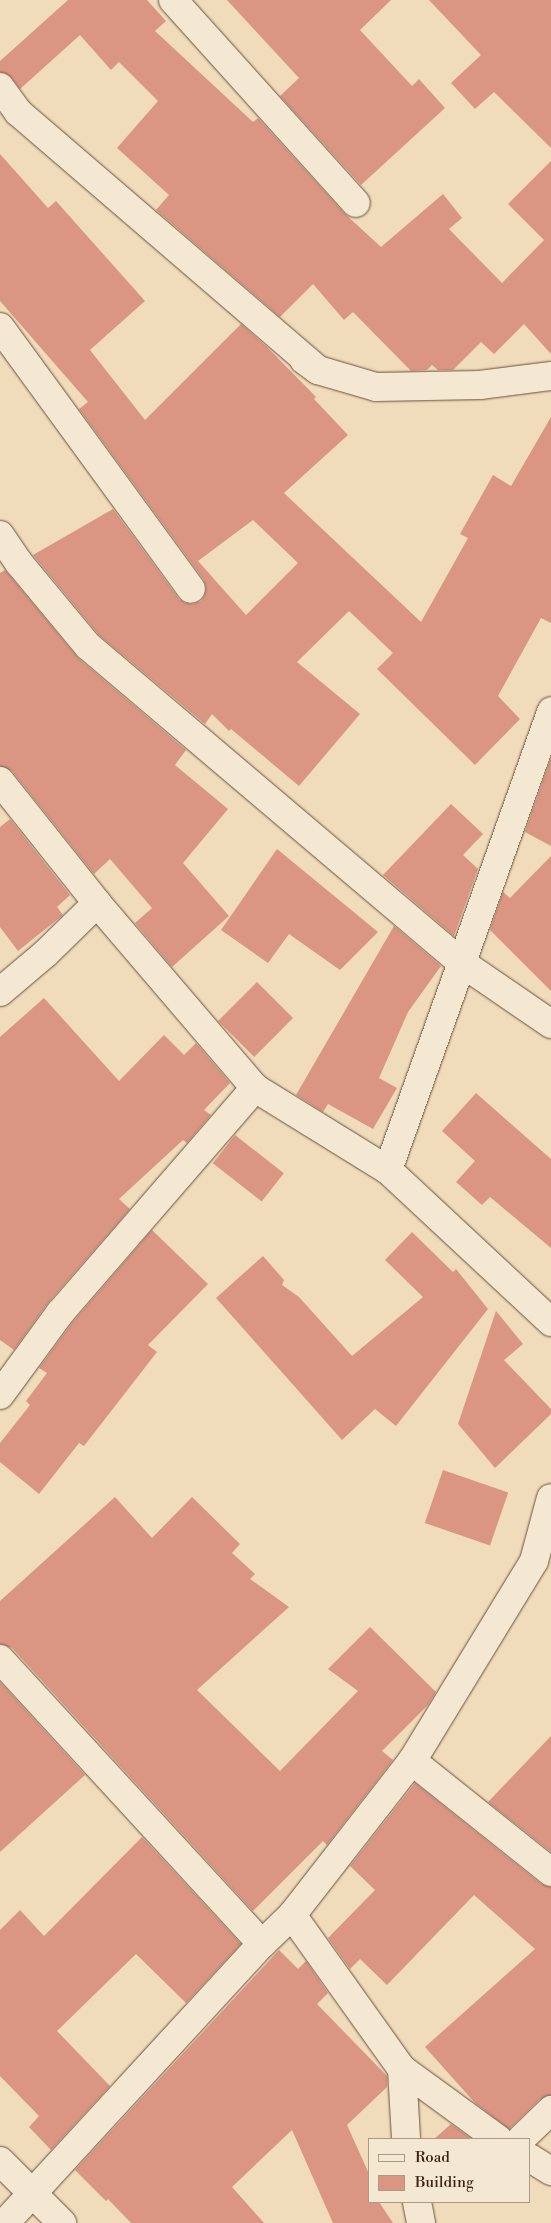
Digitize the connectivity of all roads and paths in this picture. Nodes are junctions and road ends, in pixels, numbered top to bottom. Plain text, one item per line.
1 (173, 0) edge
2 (0, 87) edge
3 (356, 203) dead end
4 (240, 318) dead end
5 (0, 327) edge
6 (318, 370) junction
7 (551, 376) edge
8 (0, 535) edge
9 (190, 589) dead end
10 (551, 711) edge
11 (0, 781) edge
12 (97, 904) junction
13 (462, 963) junction
14 (0, 992) edge
15 (551, 1024) edge
16 (255, 1088) junction
17 (388, 1170) junction
18 (551, 1322) edge
19 (0, 1395) edge
20 (551, 1498) edge
21 (542, 1566) edge
22 (0, 1659) edge
23 (412, 1761) junction
24 (551, 1872) edge
25 (292, 1915) junction
26 (262, 1944) junction
27 (402, 2069) junction
28 (551, 2110) edge
29 (406, 2138) edge
30 (497, 2138) edge
31 (522, 2138) edge
32 (531, 2159) edge
33 (0, 2160) edge
34 (551, 2171) edge
35 (31, 2193) junction
36 (417, 2203) edge
37 (4, 2223) edge
38 (62, 2223) edge
39 (421, 2223) edge

1 - 3 street
2 - 6 street
4 - 6 street
5 - 9 street
6 - 7 street
8 - 13 street
10 - 13 street
11 - 12 street
12 - 14 street
12 - 16 street
13 - 15 street
13 - 17 street
16 - 17 street
16 - 19 street
17 - 18 street
20 - 21 street
21 - 23 street
22 - 26 street
23 - 24 street
23 - 25 street
25 - 26 street
25 - 27 street
26 - 35 street
27 - 29 street
27 - 30 street
28 - 31 street
32 - 34 street
33 - 35 street
35 - 37 street
35 - 38 street
36 - 39 street

